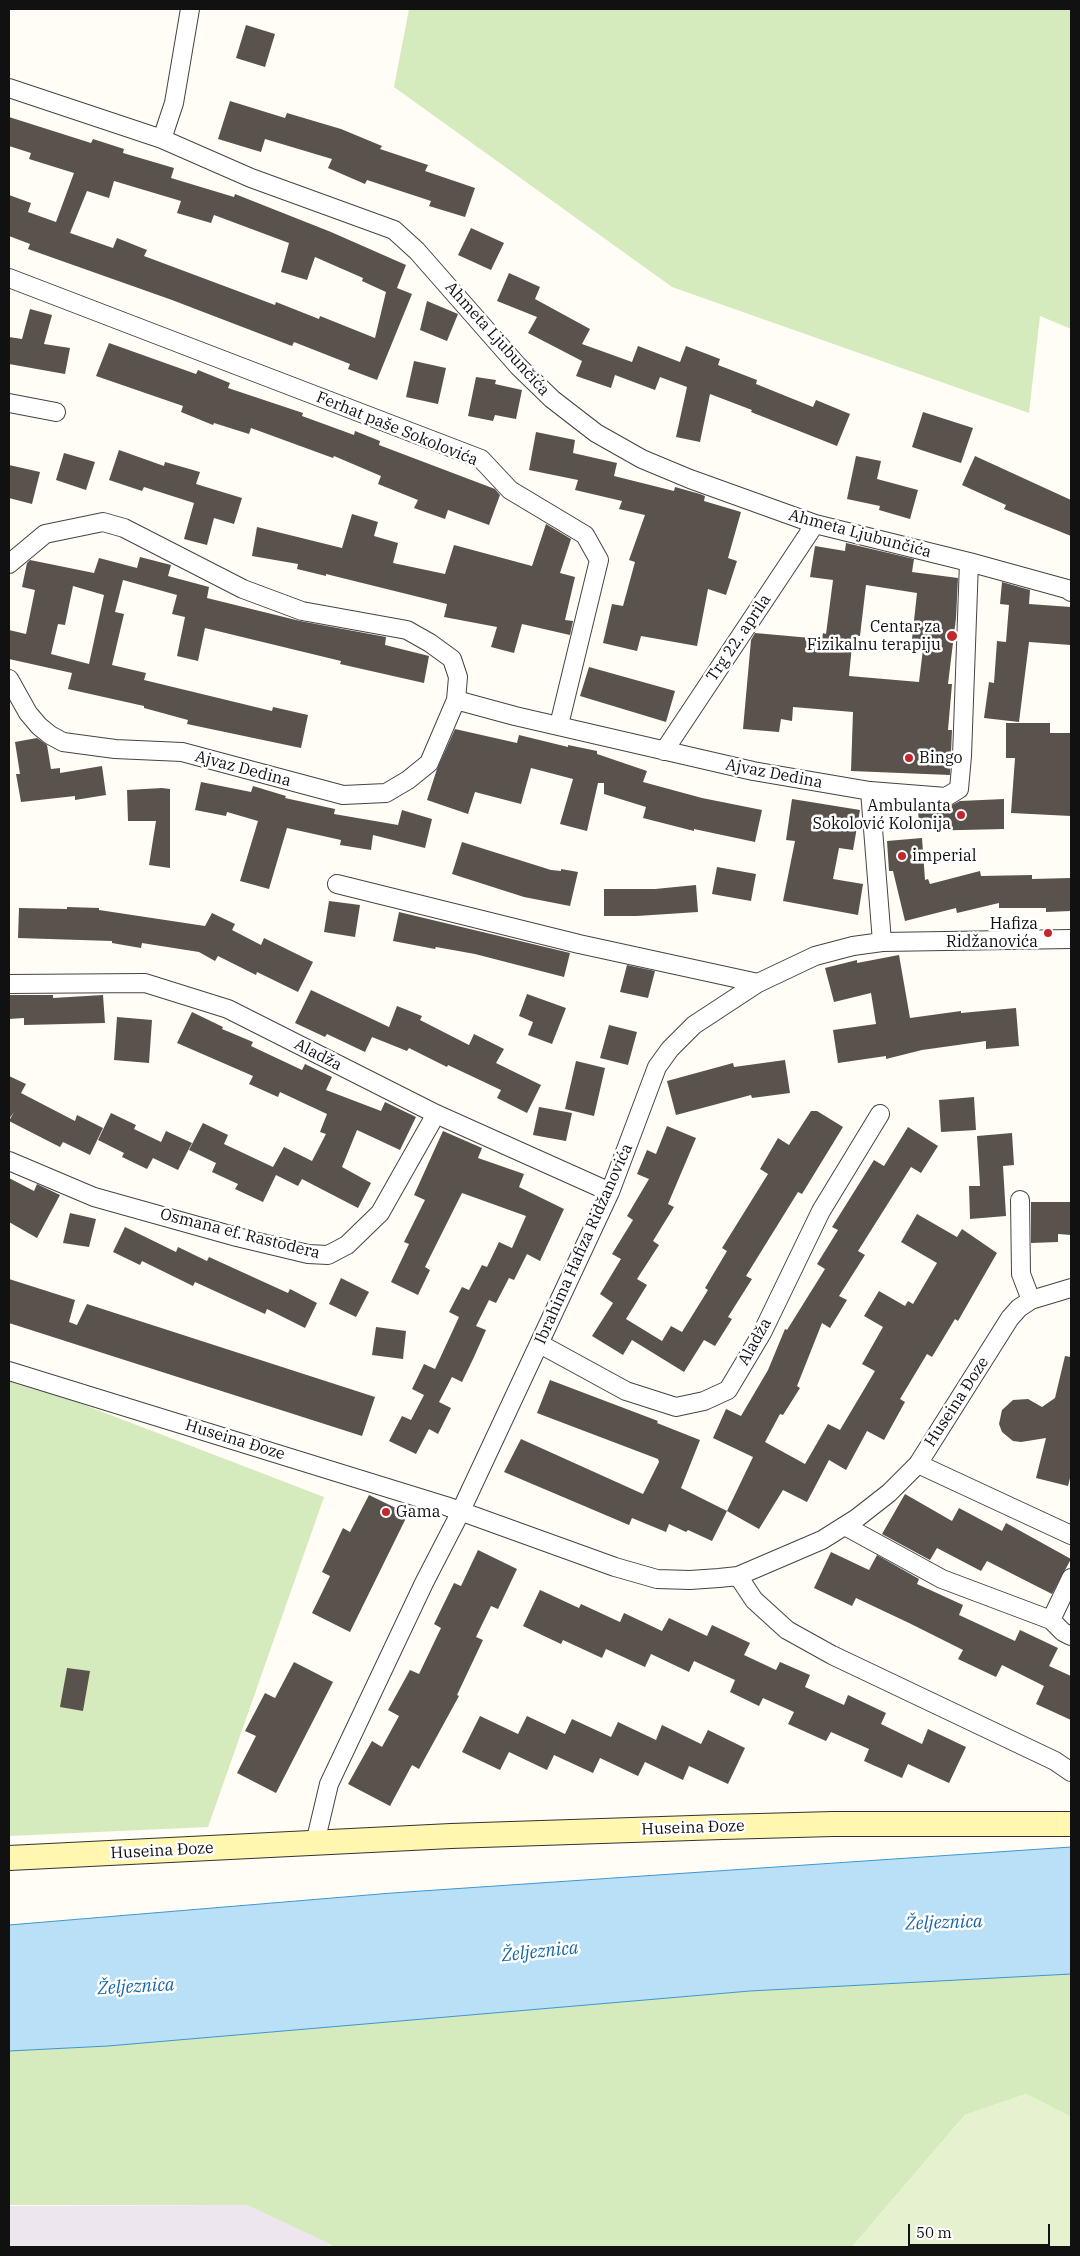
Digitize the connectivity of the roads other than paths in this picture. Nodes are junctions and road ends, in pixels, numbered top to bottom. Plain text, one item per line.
1 (190, 9) edge
2 (9, 88) edge
3 (162, 139) junction
4 (9, 278) edge
5 (9, 404) edge
6 (56, 412) dead end
7 (815, 524) junction
8 (969, 562) junction
9 (9, 564) edge
10 (1071, 592) edge
11 (9, 679) edge
12 (456, 700) junction
13 (559, 726) junction
14 (664, 751) junction
15 (870, 791) junction
16 (337, 884) dead end
17 (1071, 939) edge
18 (882, 942) junction
19 (758, 983) junction
20 (9, 984) edge
21 (436, 1114) junction
22 (880, 1114) dead end
23 (9, 1161) edge
24 (610, 1192) junction
25 (1020, 1200) dead end
26 (1071, 1288) edge
27 (1031, 1300) junction
28 (540, 1344) junction
29 (9, 1371) edge
30 (918, 1464) junction
31 (460, 1511) junction
32 (845, 1526) junction
33 (1071, 1535) edge
34 (738, 1576) junction
35 (1071, 1578) edge
36 (1051, 1620) junction
37 (1071, 1636) edge
38 (1071, 1772) edge
39 (1071, 1824) edge
40 (315, 1843) junction
41 (9, 1858) edge

1 - 3 street
2 - 3 street, Ahmeta Ljubunčića
3 - 7 street, Ahmeta Ljubunčića
4 - 13 street, Ferhat paše Sokolovića
5 - 6 street
7 - 8 street, Ahmeta Ljubunčića
7 - 14 street, Trg 22. aprila
8 - 10 street, Ahmeta Ljubunčića
8 - 15 street, Ajvaz Dedina
9 - 12 street, Ajvaz Dedina
11 - 12 street, Ajvaz Dedina
12 - 13 street, Ajvaz Dedina
13 - 14 street, Ajvaz Dedina
14 - 15 street, Ajvaz Dedina
15 - 18 street
16 - 19 street
17 - 18 street, Ibrahima Hafiza Ridžanovića
18 - 19 street, Ibrahima Hafiza Ridžanovića
19 - 24 street, Ibrahima Hafiza Ridžanovića
20 - 21 street, Aladža
21 - 23 street, Osmana ef. Rastodera
21 - 24 street, Aladža
22 - 28 street, Aladža
24 - 28 street, Ibrahima Hafiza Ridžanovića
25 - 27 street
26 - 27 street, Huseina Đoze
27 - 30 street, Huseina Đoze
28 - 31 street, Ibrahima Hafiza Ridžanovića
29 - 31 street, Huseina Đoze
30 - 32 street, Huseina Đoze
30 - 33 street
31 - 34 street, Huseina Đoze
31 - 40 street
32 - 34 street, Huseina Đoze
32 - 36 street
34 - 38 street
35 - 36 street
36 - 37 street
39 - 40 street, Huseina Đoze
40 - 41 street, Huseina Đoze

